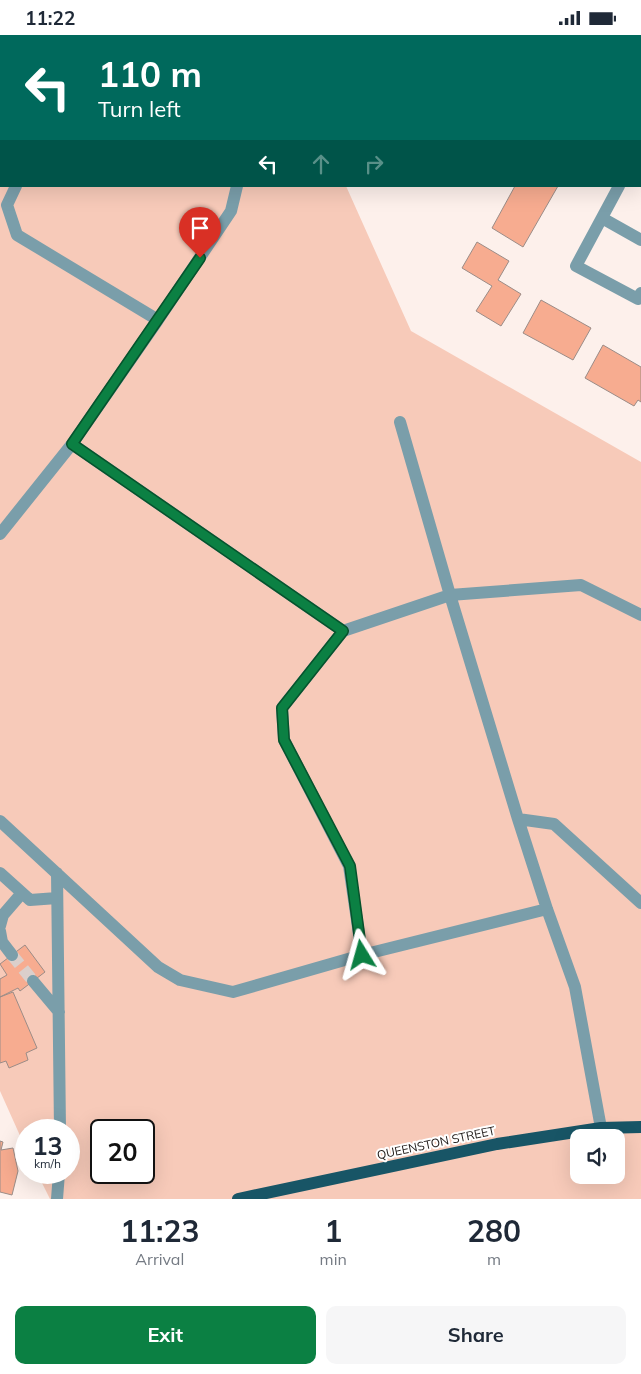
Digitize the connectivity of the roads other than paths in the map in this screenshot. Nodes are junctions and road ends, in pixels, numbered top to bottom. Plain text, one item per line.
1 (16, 187) edge
2 (237, 187) edge
3 (618, 187) edge
4 (602, 218) junction
5 (641, 240) edge
6 (641, 293) edge
7 (158, 320) junction
8 (400, 422) dead end
9 (72, 444) junction
10 (0, 534) edge
11 (450, 595) junction
12 (641, 615) edge
13 (343, 631) junction
14 (518, 819) junction
15 (0, 821) edge
16 (0, 873) edge
17 (57, 873) junction
18 (22, 893) junction
19 (57, 898) junction
20 (641, 903) edge
21 (546, 909) junction
22 (0, 926) edge
23 (0, 931) edge
24 (12, 955) tunnel mouth
25 (362, 955) junction
26 (33, 981) tunnel mouth
27 (58, 1012) junction
28 (60, 1119) edge
29 (641, 1127) edge
30 (602, 1129) joint
31 (570, 1134) edge
32 (58, 1184) edge
33 (57, 1199) edge
34 (238, 1199) edge

1 - 7 lane
2 - 7 lane
3 - 4 lane
4 - 5 lane
4 - 6 lane
7 - 9 lane
8 - 11 lane
9 - 10 lane
9 - 13 lane
11 - 12 lane
11 - 13 lane
11 - 14 lane
13 - 25 lane
14 - 20 lane
14 - 21 lane
15 - 17 lane
16 - 18 lane
17 - 19 lane
17 - 25 lane
18 - 19 lane
18 - 22 lane
19 - 27 lane
21 - 25 lane
21 - 30 lane
23 - 24 lane
26 - 27 lane
27 - 28 lane
29 - 30 main road, QUEENSTON STREET
31 - 34 main road, QUEENSTON STREET
32 - 33 lane

